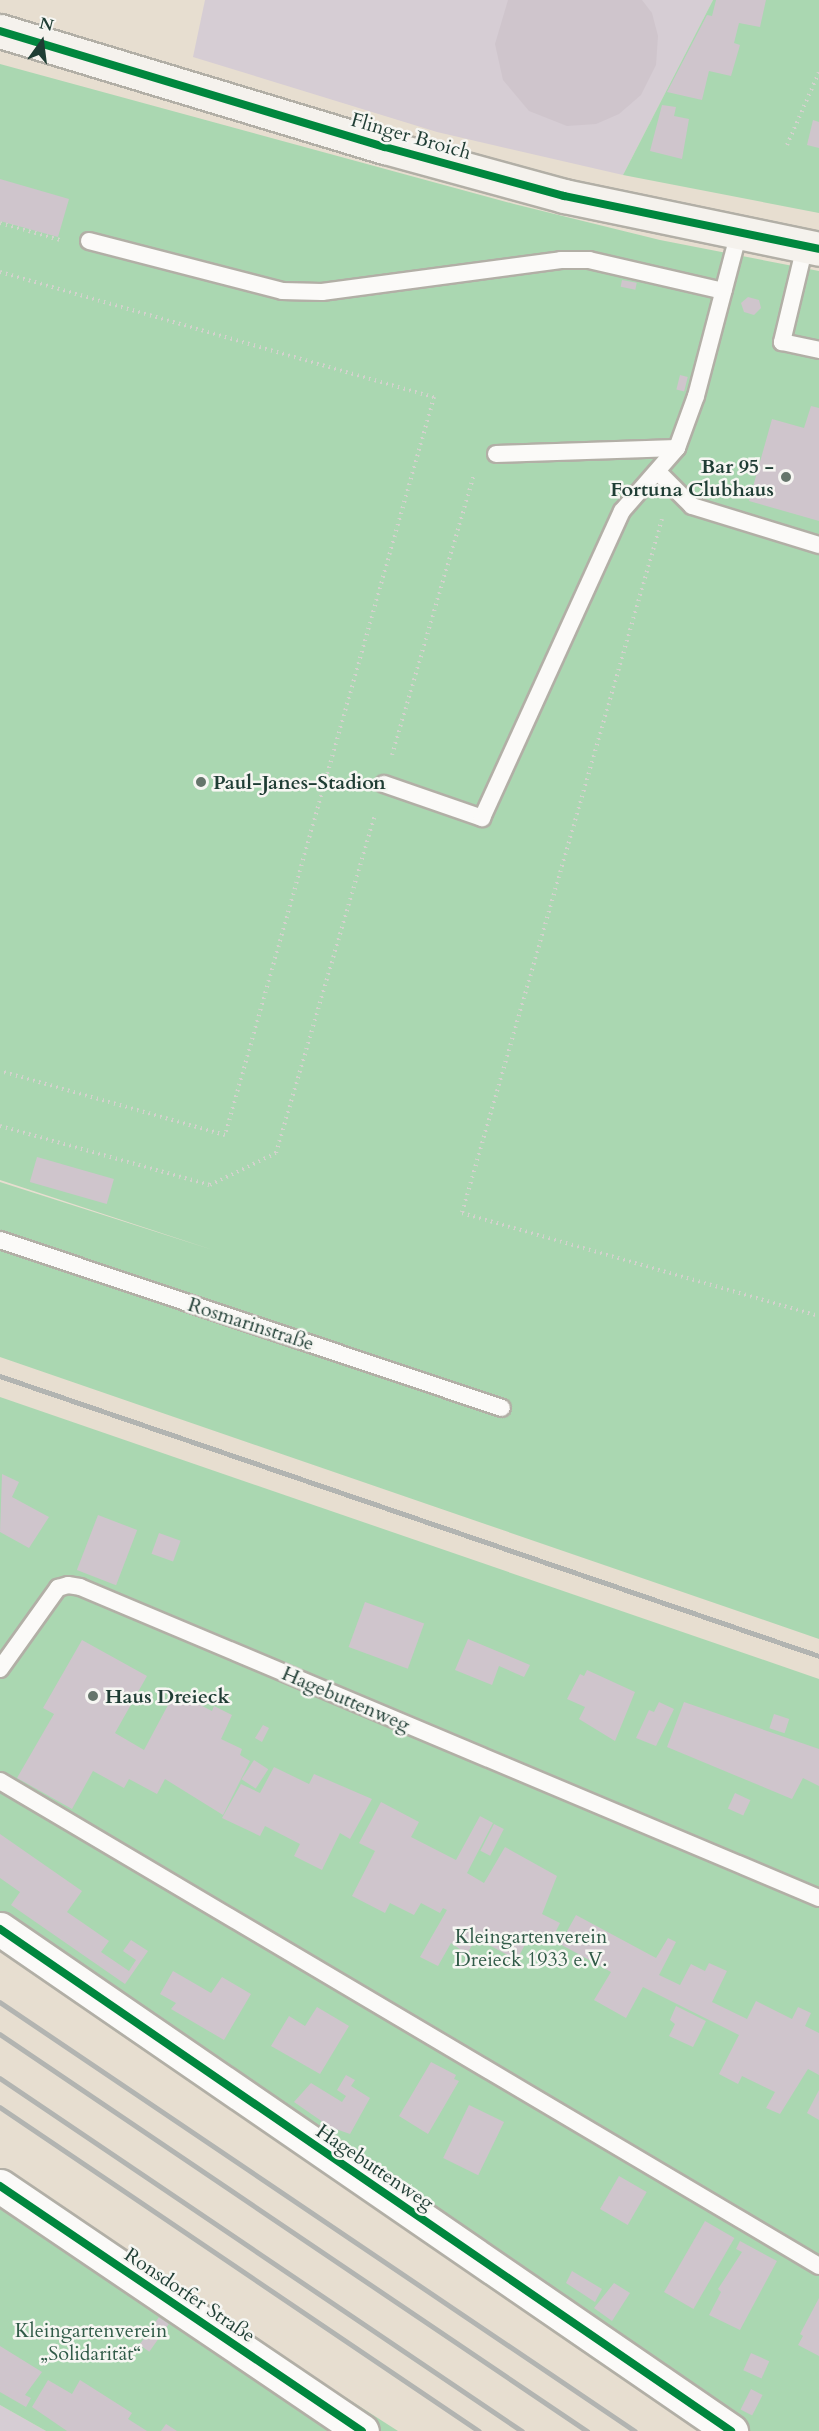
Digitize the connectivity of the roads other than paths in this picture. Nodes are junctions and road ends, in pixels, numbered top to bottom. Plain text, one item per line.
1 (0, 31) edge
2 (739, 232) junction
3 (89, 241) road end
4 (812, 247) edge
5 (723, 291) junction
6 (819, 350) edge
7 (677, 448) junction
8 (496, 454) road end
9 (658, 472) junction
10 (819, 545) edge
11 (384, 783) road end
12 (0, 1240) edge
13 (501, 1408) dead end
14 (1, 1666) edge
15 (0, 1780) edge
16 (819, 1898) edge
17 (0, 1929) edge
18 (0, 2186) edge
19 (819, 2266) edge
20 (362, 2431) edge
21 (731, 2431) edge

1 - 2 street, Flinger Broich
2 - 4 street, Flinger Broich
2 - 5 lane
3 - 5 lane
4 - 6 lane
5 - 7 lane
7 - 8 lane
7 - 9 lane
9 - 10 lane
9 - 11 lane
12 - 13 lane, Rosmarinstraße
14 - 16 lane, Hagebuttenweg
15 - 19 lane
17 - 21 street, Hagebuttenweg
18 - 20 street, Ronsdorfer Straße

